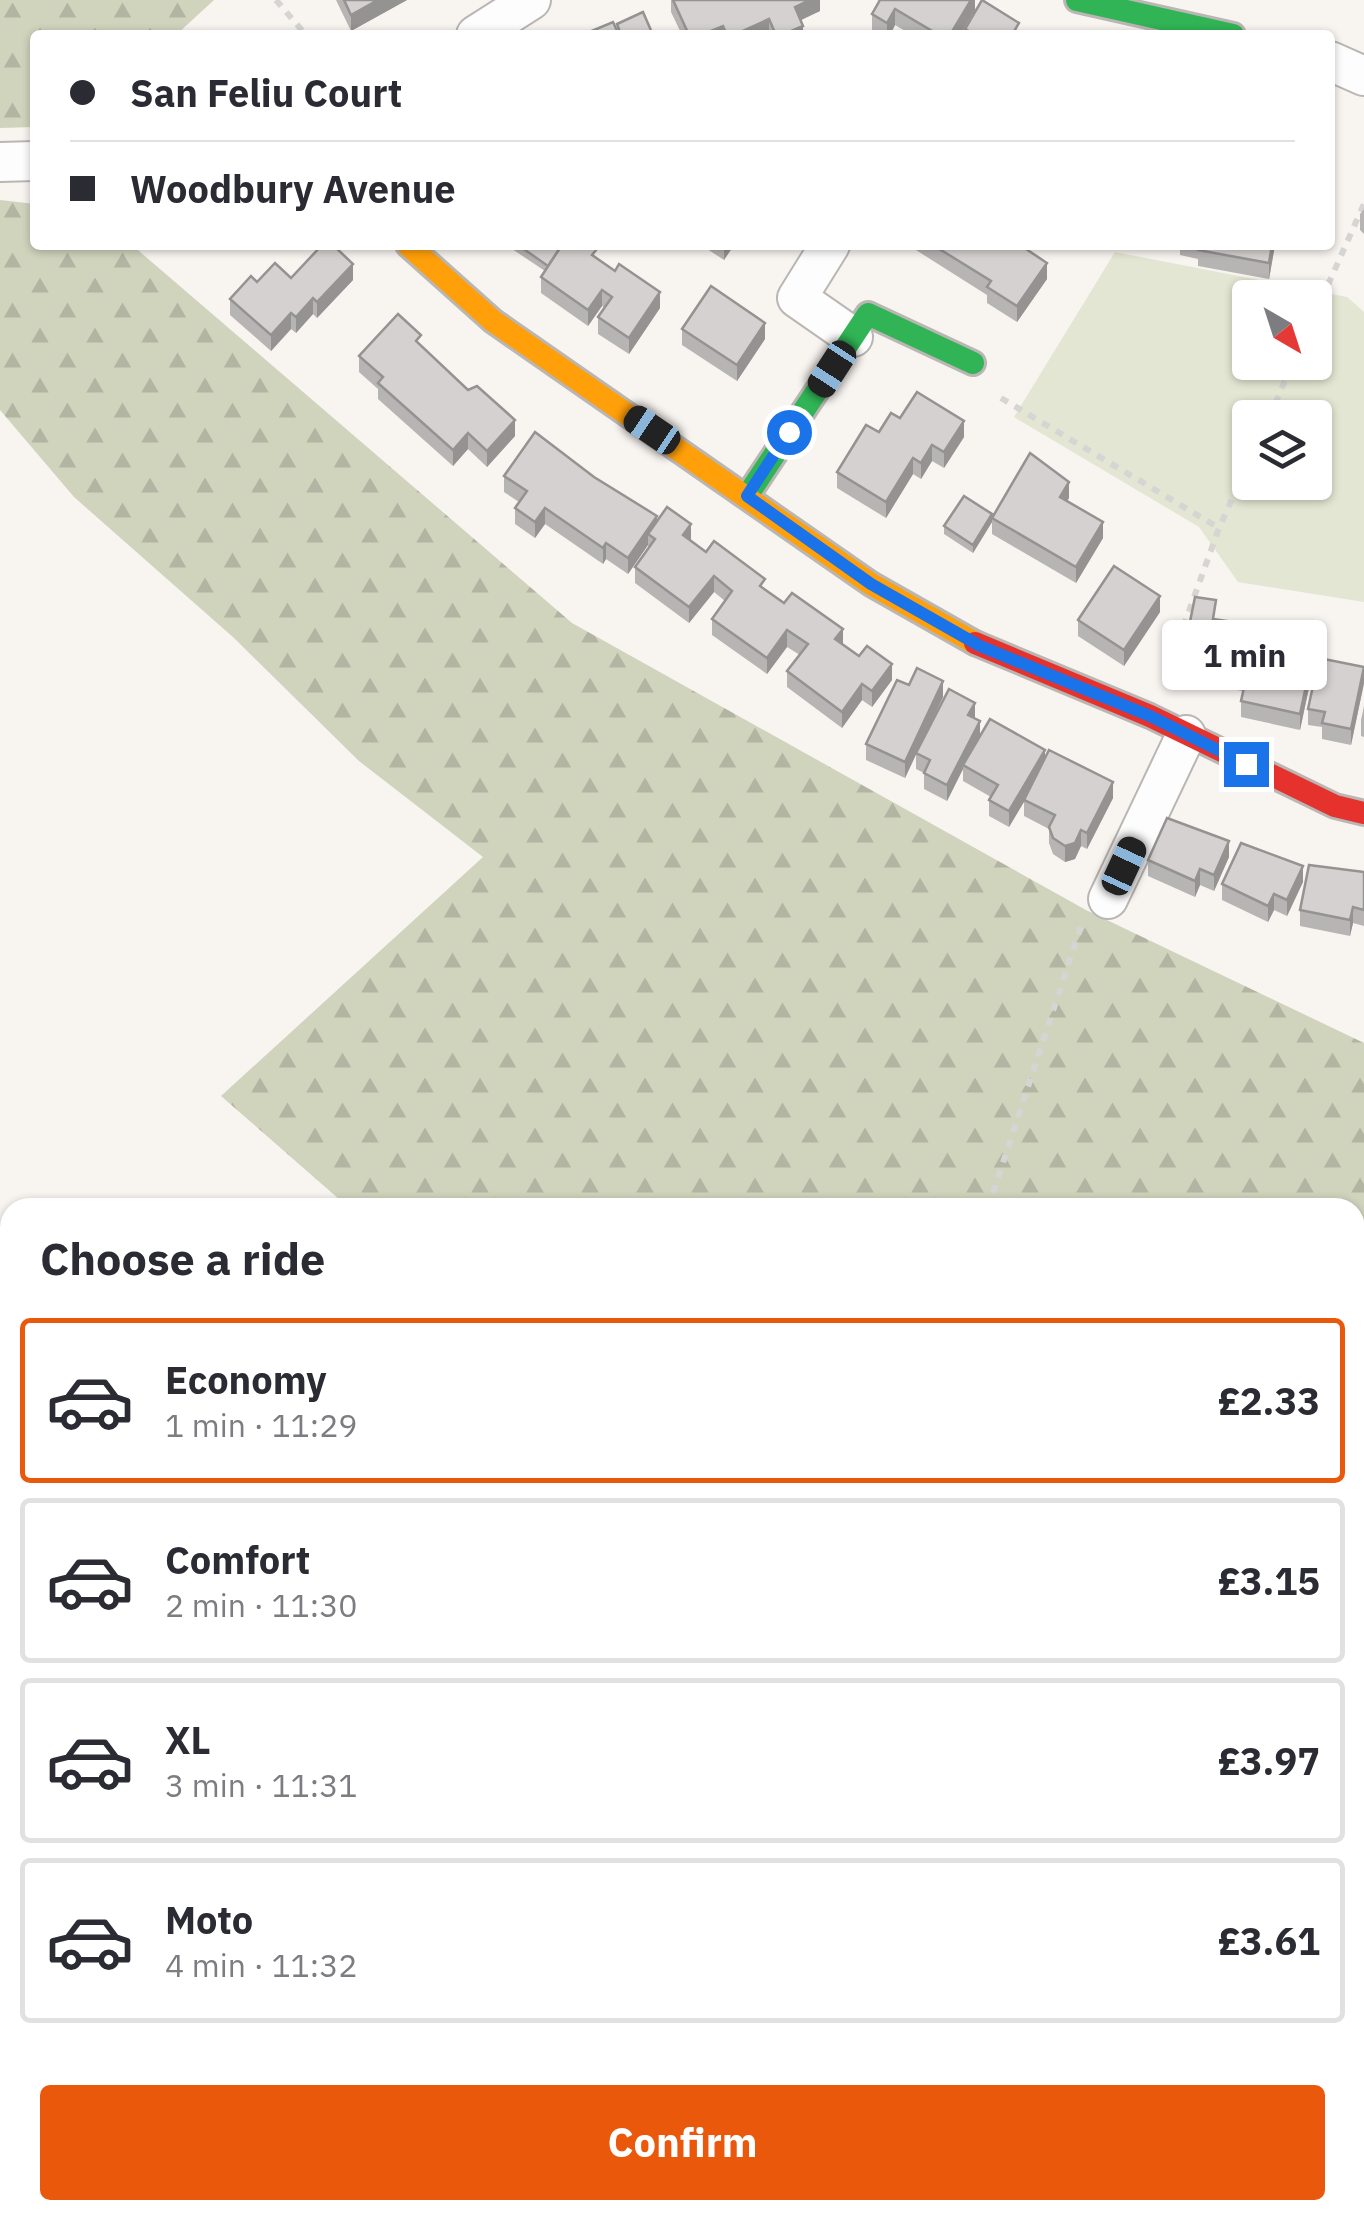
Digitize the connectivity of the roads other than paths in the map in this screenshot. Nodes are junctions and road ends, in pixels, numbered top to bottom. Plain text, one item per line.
1 (531, 0) edge
2 (1076, 0) edge
3 (484, 30) edge
4 (1211, 30) edge
5 (1335, 63) edge
6 (1364, 76) edge
7 (30, 161) edge
8 (0, 162) edge
9 (414, 250) edge
10 (827, 250) edge
11 (853, 338) junction
12 (973, 363) road end
13 (747, 496) junction
14 (1186, 735) junction
15 (1364, 813) edge
16 (1108, 900) road end

1 - 3 street
2 - 4 street
5 - 6 street
7 - 8 street
9 - 13 street
10 - 11 street
11 - 12 street
11 - 13 street
13 - 14 street
14 - 15 street
14 - 16 street

